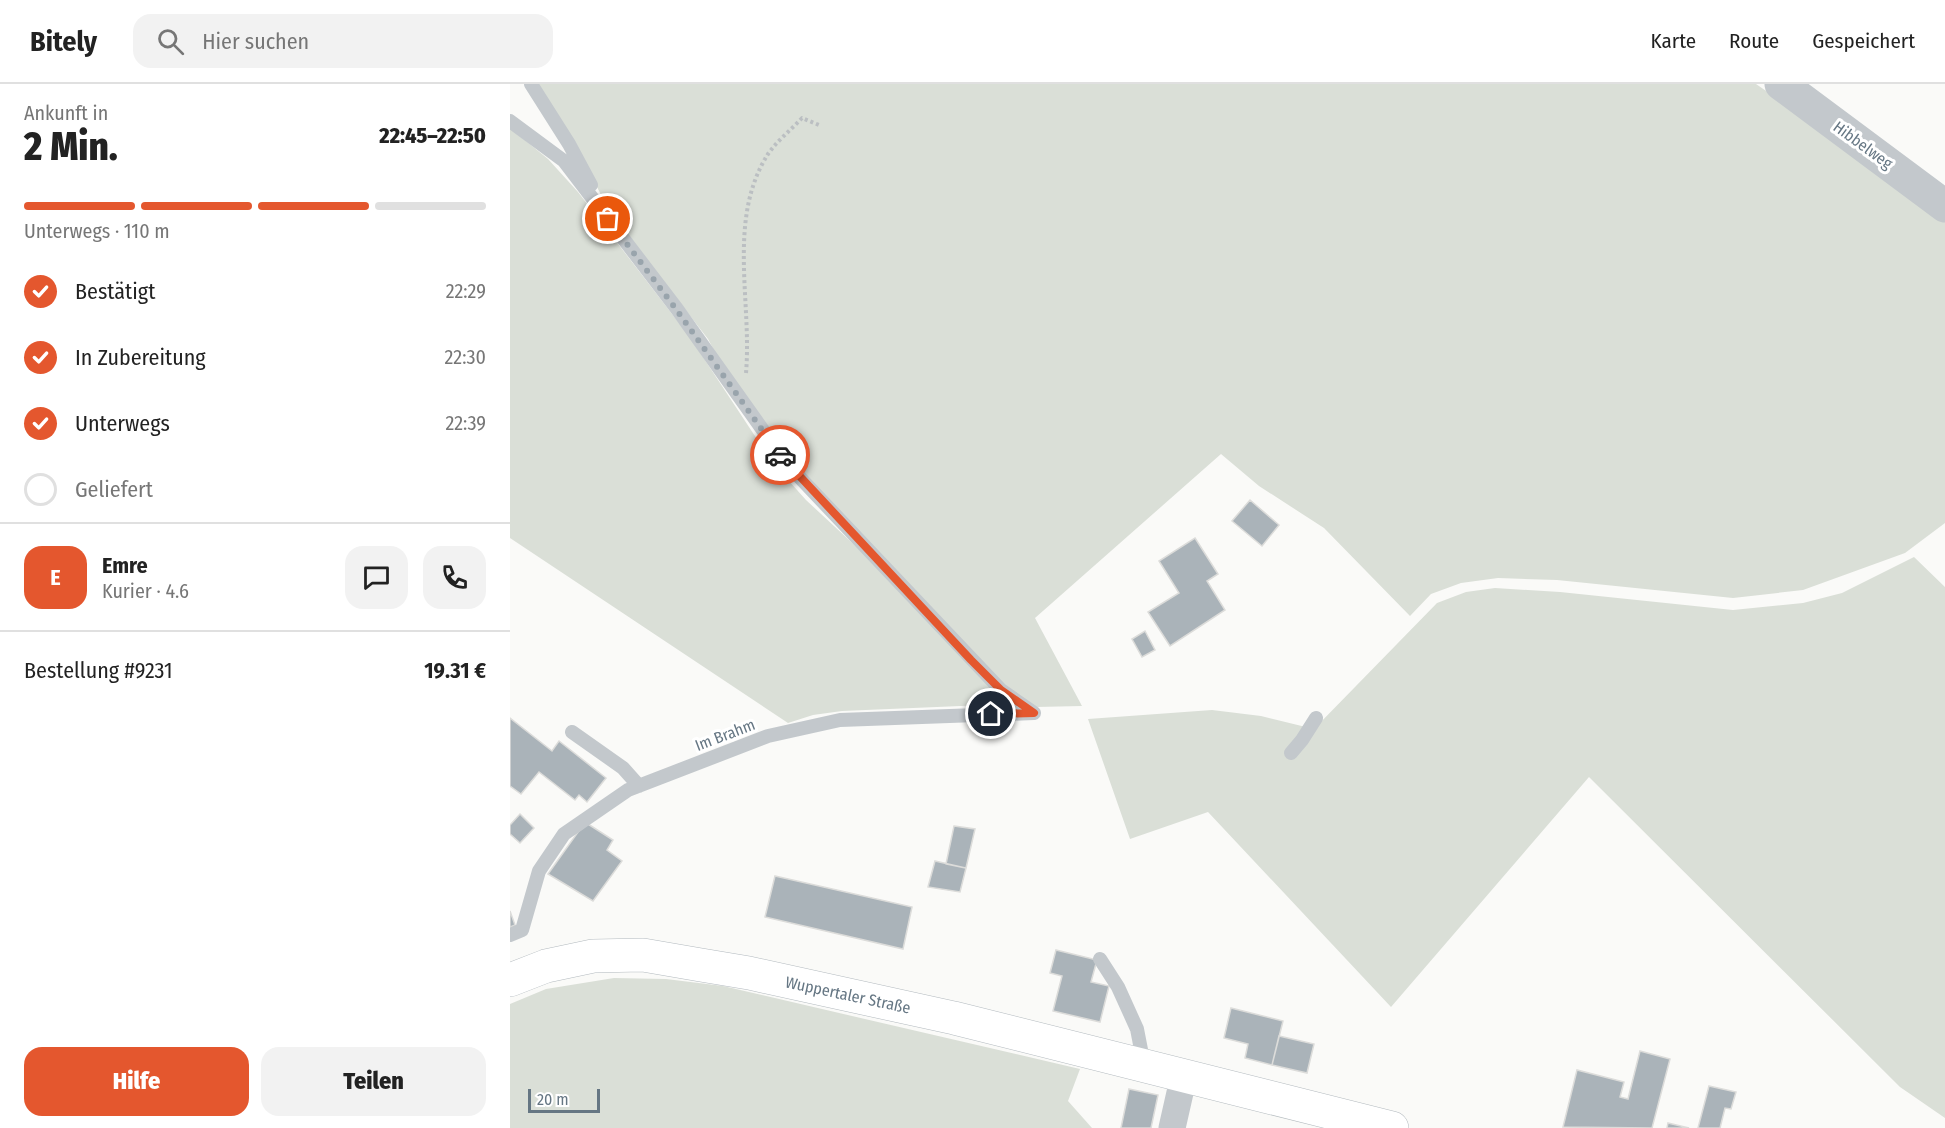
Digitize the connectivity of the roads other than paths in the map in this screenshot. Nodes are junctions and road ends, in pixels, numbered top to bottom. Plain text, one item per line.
1 (531, 84) edge
2 (1781, 84) edge
3 (510, 122) edge
4 (1945, 206) edge
5 (608, 219) junction
6 (1317, 718) dead end
7 (572, 732) dead end
8 (1291, 753) dead end
9 (639, 786) junction
10 (510, 935) edge
11 (1100, 959) dead end
12 (510, 980) edge
13 (1144, 1065) junction
14 (1184, 1075) junction
15 (1172, 1128) edge
16 (1392, 1128) edge

1 - 5 lane
2 - 4 street, Hibbelweg
3 - 5 lane
5 - 9 lane, Im Brahm
6 - 8 lane
7 - 9 lane
9 - 10 lane, Im Brahm
11 - 13 lane
12 - 13 main road, Wuppertaler Straße
13 - 14 main road, Wuppertaler Straße
14 - 15 street
14 - 16 main road, Wuppertaler Straße

